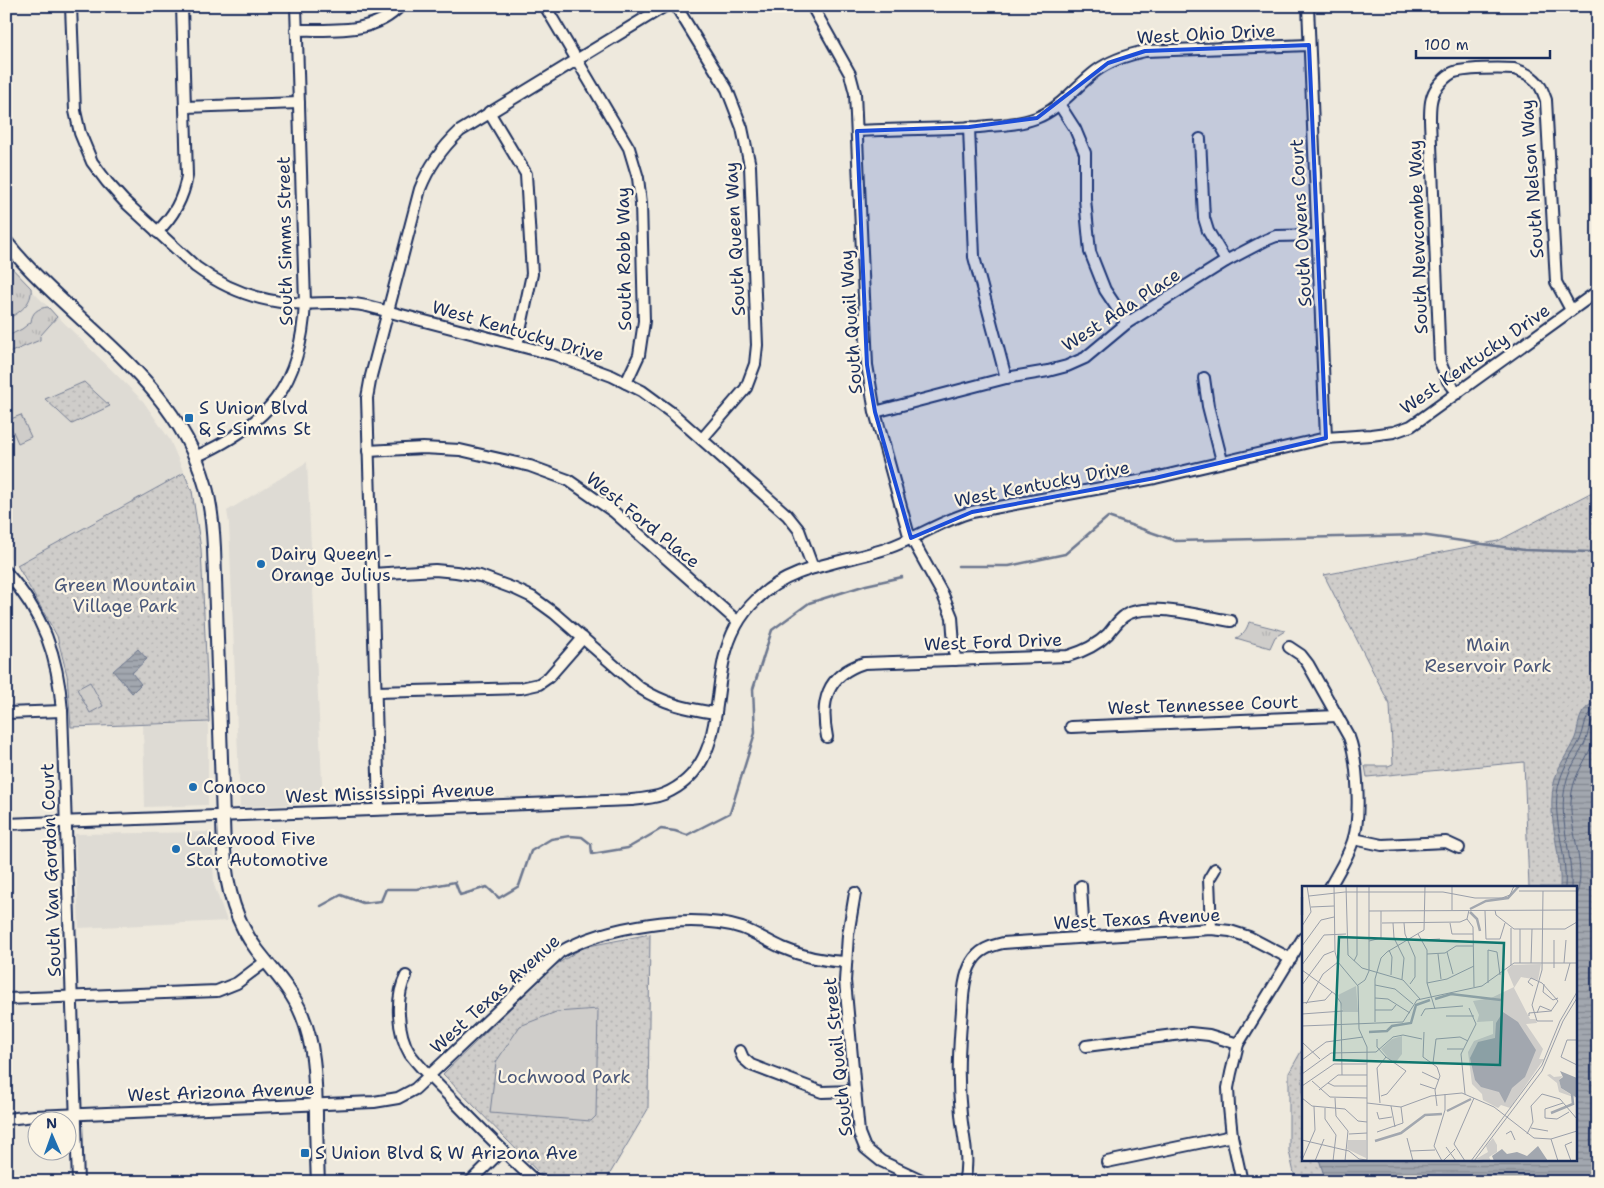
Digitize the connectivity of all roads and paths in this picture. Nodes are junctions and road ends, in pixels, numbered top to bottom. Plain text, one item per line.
1 (71, 6) edge
2 (182, 6) edge
3 (296, 6) edge
4 (400, 6) edge
5 (545, 6) edge
6 (665, 6) edge
7 (676, 6) edge
8 (812, 6) edge
9 (1308, 6) edge
10 (296, 30) junction
11 (1309, 45) junction
12 (576, 60) junction
13 (1444, 79) joint
14 (299, 103) junction
15 (1059, 104) junction
16 (185, 107) junction
17 (489, 112) junction
18 (969, 127) junction
19 (857, 130) junction
20 (1200, 140) dead end
21 (157, 232) junction
22 (1318, 235) junction
23 (6, 242) edge
24 (1226, 261) junction
25 (1598, 291) edge
26 (305, 303) junction
27 (1571, 310) junction
28 (388, 312) junction
29 (1127, 323) junction
30 (517, 345) junction
31 (1006, 378) junction
32 (1204, 378) dead end
33 (626, 383) junction
34 (1458, 393) junction
35 (875, 412) junction
36 (1326, 438) junction
37 (702, 439) junction
38 (368, 451) junction
39 (195, 457) junction
40 (1222, 461) junction
41 (911, 538) junction
42 (813, 568) junction
43 (6, 572) edge
44 (372, 574) junction
45 (1231, 621) dead end
46 (738, 622) junction
47 (583, 638) junction
48 (1288, 647) dead end
49 (955, 660) junction
50 (376, 692) junction
51 (62, 711) junction
52 (6, 713) edge
53 (716, 713) junction
54 (1337, 716) junction
55 (1071, 727) dead end
56 (828, 737) dead end
57 (379, 809) junction
58 (223, 816) junction
59 (66, 822) junction
60 (6, 824) edge
61 (1354, 839) junction
62 (1459, 848) dead end
63 (1215, 869) dead end
64 (1081, 886) dead end
65 (1331, 886) edge
66 (855, 894) dead end
67 (1211, 929) junction
68 (1084, 938) junction
69 (1302, 940) edge
70 (1291, 959) junction
71 (266, 960) junction
72 (846, 962) junction
73 (406, 976) dead end
74 (72, 997) junction
75 (6, 999) edge
76 (1238, 1044) junction
77 (1086, 1046) dead end
78 (740, 1051) dead end
79 (429, 1076) junction
80 (854, 1091) junction
81 (316, 1105) junction
82 (76, 1110) edge
83 (78, 1114) edge
84 (28, 1117) edge
85 (6, 1119) edge
86 (1232, 1136) junction
87 (502, 1150) junction
88 (77, 1160) edge
89 (1107, 1162) dead end
90 (78, 1182) edge
91 (318, 1182) edge
92 (470, 1182) edge
93 (540, 1182) edge
94 (926, 1182) edge
95 (964, 1182) edge
96 (1242, 1182) edge

1 - 21 street, West Kentucky Drive
2 - 16 street
3 - 10 street, South Simms Street
4 - 10 street
5 - 12 street, South Robb Way
6 - 12 street
7 - 37 street, South Queen Way
8 - 19 street, South Quail Way
9 - 11 street, South Owens Court
10 - 14 street, South Simms Street
11 - 15 street, West Ohio Drive
11 - 22 street, South Owens Court
12 - 17 street
12 - 33 street, South Robb Way
13 - 27 street, South Nelson Way
13 - 34 street, South Newcombe Way
14 - 16 street
14 - 26 street, South Simms Street
15 - 18 street, West Ohio Drive
15 - 29 street
16 - 21 street
17 - 28 street
17 - 30 street
18 - 19 street, West Ohio Drive
18 - 31 street
19 - 35 street, South Quail Way
20 - 24 street
21 - 26 street, West Kentucky Drive
22 - 24 street, West Ada Place
22 - 36 street, South Owens Court
23 - 39 main road
24 - 29 street, West Ada Place
25 - 27 street, West Kentucky Drive
26 - 28 street, West Kentucky Drive
26 - 39 street, South Simms Street
27 - 34 street, West Kentucky Drive
28 - 30 street, West Kentucky Drive
28 - 38 street
29 - 31 street, West Ada Place
30 - 33 street, West Kentucky Drive
31 - 35 street, West Ada Place
32 - 40 street
33 - 37 street, West Kentucky Drive
34 - 36 street, West Kentucky Drive
35 - 41 street, South Quail Way
36 - 40 street, West Kentucky Drive
37 - 42 street, West Kentucky Drive
38 - 44 street
38 - 46 street, West Ford Place
39 - 58 main road
40 - 41 street, West Kentucky Drive
41 - 42 street, West Kentucky Drive
41 - 49 street, South Quail Way
42 - 46 street
43 - 51 street, South Van Gordon Court
44 - 47 street
44 - 50 street
45 - 49 street, West Ford Drive
46 - 53 street
47 - 50 street
47 - 53 street
48 - 54 street
49 - 56 street, West Ford Drive
50 - 57 street
51 - 52 street
51 - 59 street, South Van Gordon Court
53 - 57 street, West Mississippi Avenue
54 - 55 street, West Tennessee Court
54 - 61 street
57 - 58 street, West Mississippi Avenue
58 - 59 street, West Mississippi Avenue
58 - 71 main road
59 - 60 street, West Mississippi Avenue
59 - 74 street, South Van Gordon Court
61 - 62 street
61 - 65 street
63 - 67 street
64 - 68 street
66 - 72 street, South Quail Street
67 - 68 street, West Texas Avenue
67 - 70 street, West Texas Avenue
68 - 95 street, West Texas Avenue
69 - 70 street
70 - 76 street
71 - 74 street
71 - 81 main road
72 - 79 street, West Texas Avenue
72 - 80 street, South Quail Street
73 - 79 street
74 - 75 street
74 - 82 street, South Van Gordon Court
76 - 77 street
76 - 86 street
78 - 80 street
79 - 81 street, West Arizona Avenue
79 - 87 street
80 - 94 street, South Quail Street
81 - 83 street, West Arizona Avenue
81 - 91 main road
84 - 85 street, West Arizona Avenue
86 - 89 street
86 - 96 street
87 - 92 street
87 - 93 street
88 - 90 street, South Van Gordon Court

